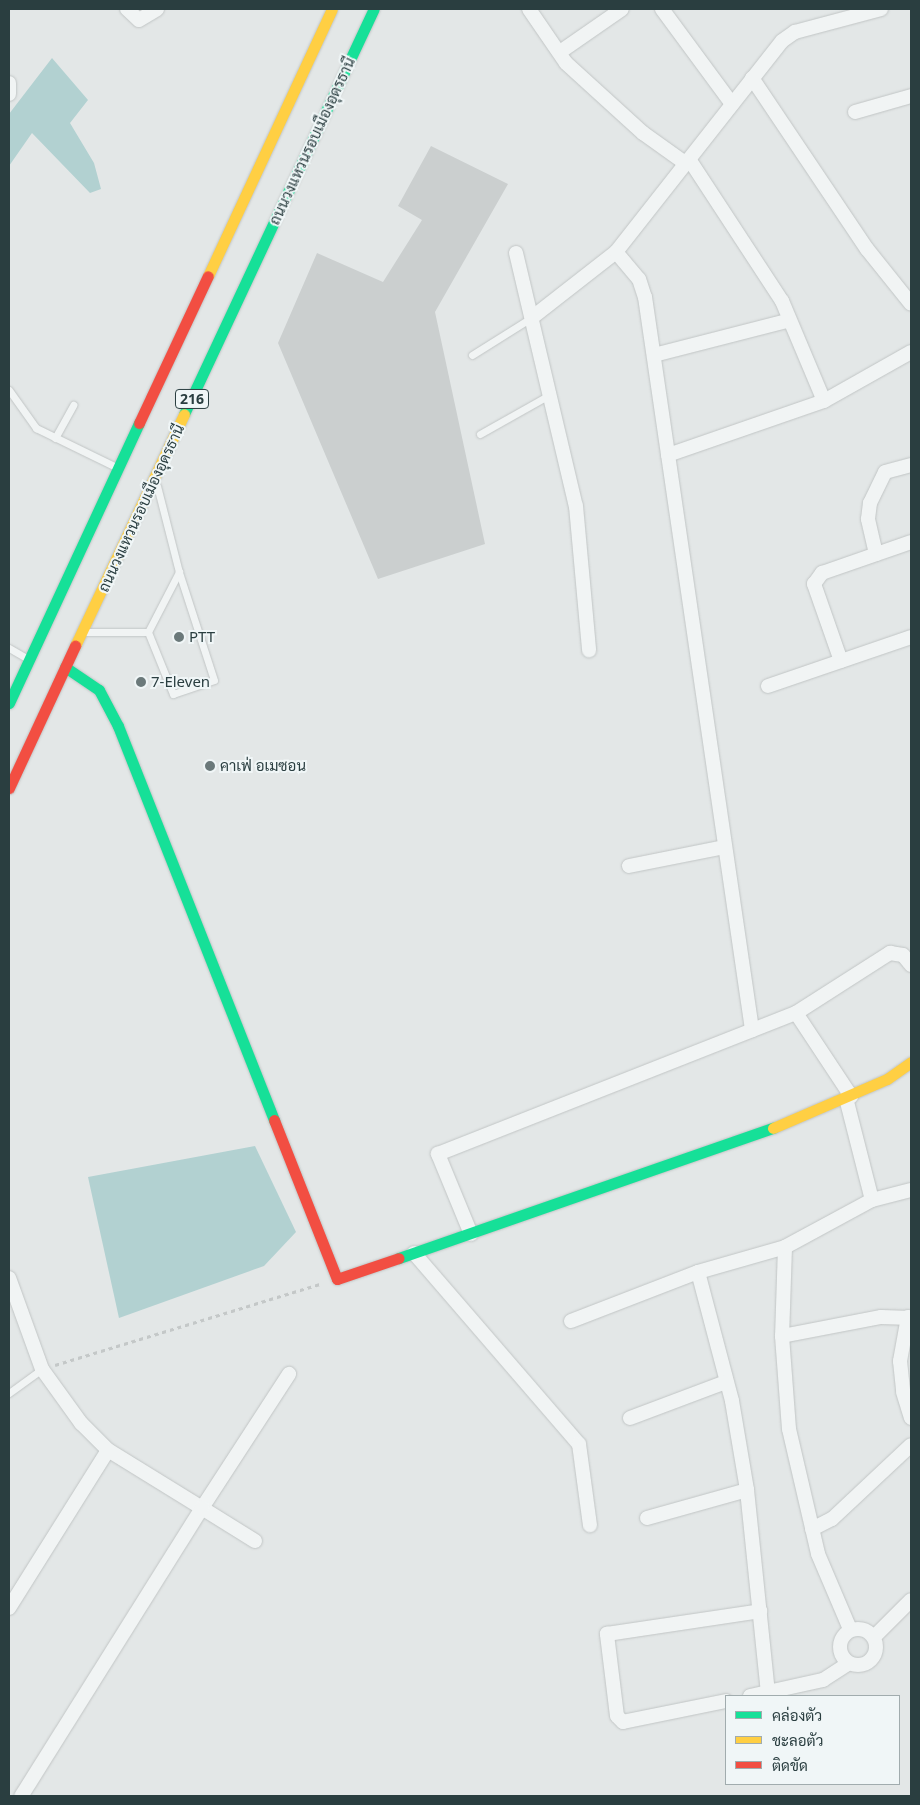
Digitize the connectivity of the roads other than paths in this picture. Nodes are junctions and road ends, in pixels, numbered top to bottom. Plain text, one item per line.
1 (127, 9) edge
2 (157, 9) edge
3 (332, 9) edge
4 (374, 9) edge
5 (529, 9) edge
6 (622, 9) edge
7 (880, 9) edge
8 (667, 10) edge
9 (865, 11) edge
10 (560, 52) junction
11 (752, 78) junction
12 (9, 82) edge
13 (9, 94) edge
14 (911, 96) edge
15 (732, 104) junction
16 (855, 112) dead end
17 (687, 161) junction
18 (616, 252) junction
19 (516, 253) dead end
20 (911, 304) edge
21 (534, 316) junction
22 (790, 320) junction
23 (911, 352) edge
24 (472, 354) dead end
25 (654, 355) junction
26 (9, 390) edge
27 (551, 394) junction
28 (824, 401) junction
29 (73, 405) dead end
30 (480, 434) dead end
31 (55, 438) junction
32 (668, 455) junction
33 (911, 465) edge
34 (118, 468) junction
35 (155, 479) junction
36 (911, 542) edge
37 (876, 554) junction
38 (178, 572) junction
39 (82, 632) junction
40 (148, 632) junction
41 (911, 637) edge
42 (9, 648) edge
43 (589, 650) dead end
44 (29, 660) junction
45 (841, 661) junction
46 (66, 667) junction
47 (768, 686) dead end
48 (9, 703) edge
49 (9, 788) edge
50 (725, 847) junction
51 (629, 866) dead end
52 (911, 965) edge
53 (796, 1013) junction
54 (752, 1030) junction
55 (911, 1062) edge
56 (848, 1097) junction
57 (911, 1190) edge
58 (872, 1200) junction
59 (471, 1234) junction
60 (785, 1247) junction
61 (418, 1258) junction
62 (698, 1272) junction
63 (9, 1278) edge
64 (910, 1318) edge
65 (571, 1321) dead end
66 (782, 1336) junction
67 (42, 1369) junction
68 (289, 1374) dead end
69 (726, 1382) junction
70 (9, 1393) edge
71 (630, 1418) dead end
72 (911, 1418) edge
73 (911, 1445) edge
74 (108, 1450) junction
75 (747, 1490) junction
76 (202, 1508) junction
77 (647, 1518) dead end
78 (590, 1525) dead end
79 (812, 1529) junction
80 (255, 1541) dead end
81 (911, 1600) edge
82 (9, 1608) edge
83 (760, 1611) junction
84 (850, 1629) junction
85 (874, 1637) junction
86 (849, 1663) junction
87 (768, 1692) junction
88 (754, 1695) edge
89 (725, 1702) edge
90 (21, 1796) edge

1 - 2 street
3 - 34 main road, 216
4 - 35 main road, ถนนวงแหวนรอบเมืองอุดรธานี / 216
5 - 10 street
6 - 10 street
7 - 9 street
8 - 15 street
9 - 11 street
10 - 17 street
11 - 15 street
11 - 20 street
12 - 13 street
14 - 16 street
15 - 17 street
17 - 18 street
17 - 22 street
18 - 21 street
18 - 25 street
19 - 21 street
21 - 24 lane
21 - 27 street
22 - 25 street
22 - 28 street
23 - 28 street
25 - 32 street
26 - 31 lane
27 - 30 lane
27 - 43 street
28 - 32 street
29 - 31 lane
31 - 34 lane
32 - 50 street
33 - 37 street
34 - 44 main road, 216
35 - 38 lane
35 - 39 main road, ถนนวงแหวนรอบเมืองอุดรธานี / 216
36 - 37 street
37 - 45 street
38 - 40 lane
38 - 40 lane
39 - 40 lane
39 - 46 main road, ถนนวงแหวนรอบเมืองอุดรธานี / 216
41 - 45 street
42 - 44 lane
44 - 48 main road, 216
45 - 47 street
46 - 49 main road, ถนนวงแหวนรอบเมืองอุดรธานี / 216
46 - 61 main road
50 - 51 street
50 - 54 street
52 - 53 street
53 - 54 street
53 - 56 street
54 - 59 street
55 - 56 main road
56 - 58 street
56 - 59 main road
57 - 58 street
58 - 60 street
59 - 61 main road
60 - 62 street
60 - 66 street
61 - 78 street
62 - 65 street
62 - 69 street
63 - 67 street
64 - 66 street
64 - 72 street
66 - 79 street
67 - 70 lane
67 - 74 street
68 - 76 street
69 - 71 street
69 - 75 street
73 - 79 street
74 - 76 street
74 - 82 street
75 - 77 street
75 - 83 street
76 - 80 street
76 - 90 street
79 - 84 street
81 - 85 street
83 - 87 street
83 - 89 street
84 - 85 street
84 - 86 street
85 - 86 street
86 - 87 street
87 - 88 street

